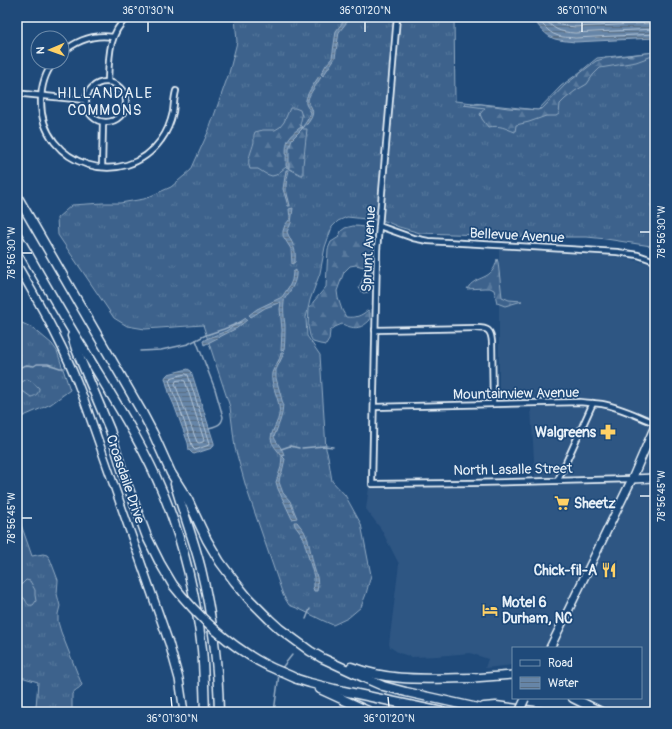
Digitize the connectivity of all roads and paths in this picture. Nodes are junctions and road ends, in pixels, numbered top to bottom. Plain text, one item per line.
1 (127, 17) edge
2 (397, 17) edge
3 (113, 37) junction
4 (70, 46) edge
5 (48, 70) edge
6 (108, 82) junction
7 (176, 91) dead end
8 (24, 94) dead end
9 (41, 96) junction
10 (85, 100) junction
11 (103, 122) junction
12 (102, 167) junction
13 (17, 196) edge
14 (379, 226) junction
15 (17, 235) edge
16 (655, 261) edge
17 (17, 265) edge
18 (69, 326) junction
19 (375, 330) junction
20 (592, 403) junction
21 (493, 404) junction
22 (374, 407) junction
23 (655, 423) edge
24 (655, 426) edge
25 (171, 472) junction
26 (655, 478) edge
27 (632, 479) junction
28 (558, 480) junction
29 (372, 484) joint
30 (550, 647) edge
31 (331, 662) junction
32 (512, 675) edge
33 (473, 678) joint
34 (310, 683) junction
35 (372, 697) junction
36 (525, 699) edge
37 (575, 699) edge
38 (474, 707) junction
39 (184, 712) edge
40 (205, 712) edge
41 (219, 712) edge
42 (370, 712) edge
43 (420, 712) edge
44 (442, 712) edge
45 (496, 712) edge
46 (519, 712) edge
47 (541, 712) edge
48 (601, 712) edge

1 - 3 street
2 - 14 street, Sprunt Avenue
3 - 4 street
3 - 6 street
5 - 9 street
6 - 10 street
6 - 11 street
7 - 12 street
8 - 9 street
9 - 10 street
9 - 12 street
10 - 11 street
11 - 12 street
13 - 25 highway
14 - 16 street, Bellevue Avenue
14 - 19 street, Sprunt Avenue
15 - 18 highway
17 - 39 street, Croasdaile Drive
18 - 34 highway, bridge
18 - 40 highway
19 - 21 street
19 - 22 street, Sprunt Avenue
20 - 21 street, Mountainview Avenue
20 - 23 street, Mountainview Avenue
20 - 28 street
21 - 22 street, Mountainview Avenue
22 - 29 street, Sprunt Avenue
24 - 27 street
25 - 31 highway
25 - 41 highway
26 - 27 street, North Lasalle Street
27 - 28 street, North Lasalle Street
27 - 30 street
28 - 29 street, North Lasalle Street
31 - 33 highway
31 - 38 highway
32 - 33 street
34 - 35 highway
34 - 42 highway
35 - 43 highway
35 - 44 highway
36 - 46 street, bridge
37 - 48 highway
38 - 45 highway
38 - 47 highway

